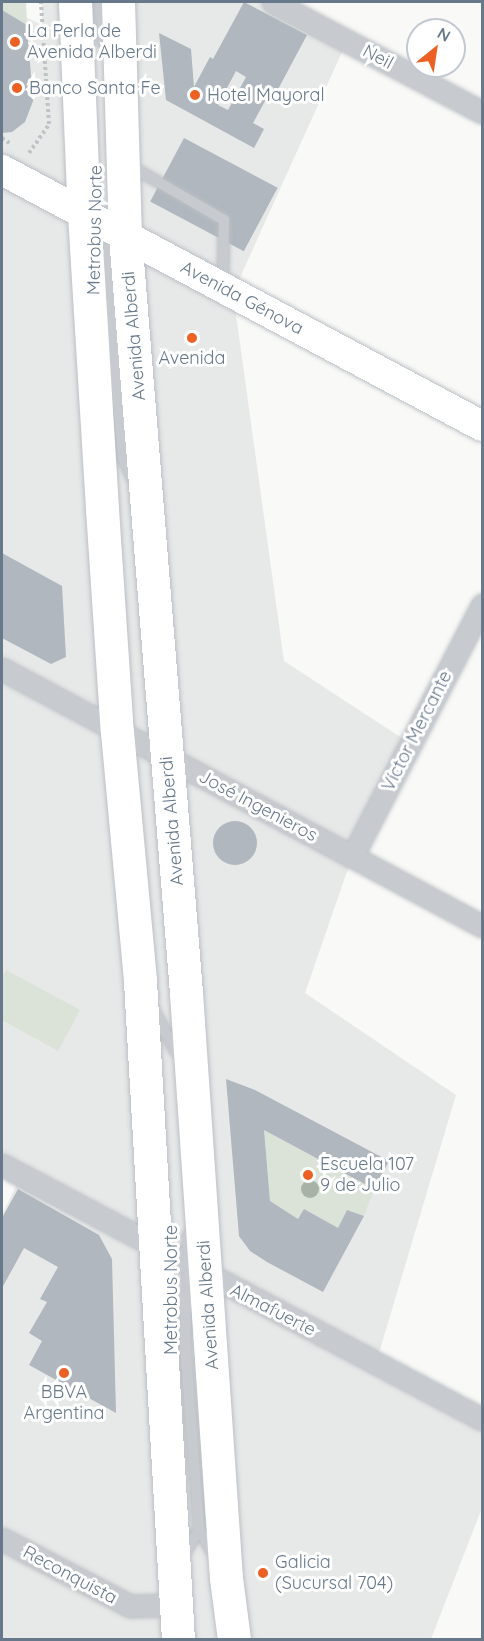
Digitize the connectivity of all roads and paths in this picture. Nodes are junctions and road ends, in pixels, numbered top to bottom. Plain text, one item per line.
1 (41, 2) edge
2 (75, 2) edge
3 (100, 2) edge
4 (118, 2) edge
5 (273, 2) edge
6 (104, 55) dead end
7 (483, 112) edge
8 (2, 138) edge
9 (115, 159) junction
10 (2, 170) edge
11 (108, 224) junction
12 (223, 288) junction
13 (483, 426) edge
14 (119, 468) junction
15 (102, 509) junction
16 (148, 510) junction
17 (483, 605) edge
18 (2, 669) edge
19 (117, 732) junction
20 (167, 758) junction
21 (352, 857) junction
22 (483, 926) edge
23 (140, 981) junction
24 (186, 993) junction
25 (175, 1051) junction
26 (176, 1063) dead end
27 (2, 1165) edge
28 (188, 1228) dead end
29 (155, 1248) junction
30 (196, 1269) junction
31 (483, 1419) edge
32 (199, 1529) junction
33 (2, 1539) edge
34 (226, 1578) junction
35 (174, 1590) junction
36 (239, 1637) edge
37 (178, 1640) edge

1 - 8 path
2 - 11 main road, Avenida Alberdi
3 - 6 lane
4 - 9 main road, Avenida Alberdi
5 - 7 street, Neil
9 - 11 main road, Avenida Alberdi
9 - 12 lane
10 - 11 street, Avenida Génova
11 - 12 street, Avenida Génova
11 - 14 lane, Metrobus Norte
11 - 15 main road, Avenida Alberdi
11 - 16 main road, Avenida Alberdi
12 - 13 street, Avenida Génova
14 - 15 lane, Metrobus Norte
14 - 16 lane, Metrobus Norte
15 - 19 main road, Avenida Alberdi
16 - 20 main road, Avenida Alberdi
17 - 21 street, Víctor Mercante
18 - 19 street, José Ingenieros
19 - 20 street, José Ingenieros
19 - 23 main road, Avenida Alberdi
20 - 21 street, José Ingenieros
20 - 24 main road, Avenida Alberdi
21 - 22 street, José Ingenieros
23 - 25 lane
23 - 29 main road, Avenida Alberdi
24 - 25 lane
24 - 30 main road, Avenida Alberdi
25 - 26 lane
27 - 29 street, Almafuerte
28 - 30 lane, Metrobus Norte
29 - 30 street, Almafuerte
29 - 35 main road, Avenida Alberdi
30 - 31 street, Almafuerte
30 - 32 lane, Metrobus Norte
30 - 34 main road, Avenida Alberdi
32 - 34 lane, Metrobus Norte
32 - 35 lane
33 - 35 street, Reconquista
34 - 36 main road, Avenida Alberdi
35 - 37 main road, Avenida Alberdi

